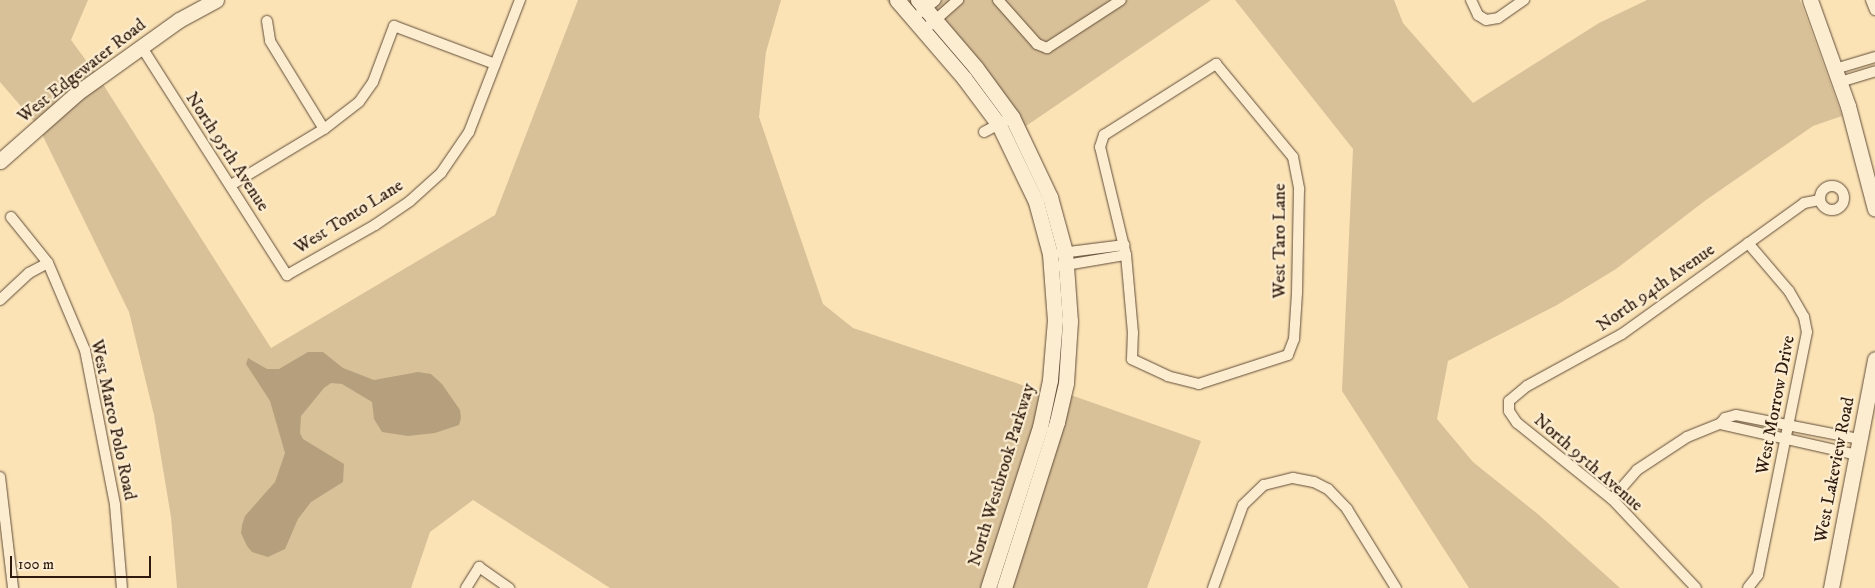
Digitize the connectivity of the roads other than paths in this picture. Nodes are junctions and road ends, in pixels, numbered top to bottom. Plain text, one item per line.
1 (216, 0) edge
2 (520, 0) edge
3 (897, 0) edge
4 (958, 0) edge
5 (998, 0) edge
6 (1121, 0) edge
7 (1471, 0) edge
8 (1524, 0) edge
9 (1810, 0) edge
10 (1871, 0) edge
11 (929, 7) edge
12 (1875, 10) edge
13 (267, 21) dead end
14 (919, 25) junction
15 (141, 46) junction
16 (1875, 57) edge
17 (495, 64) junction
18 (1875, 71) edge
19 (1837, 76) junction
20 (1005, 121) junction
21 (324, 129) junction
22 (984, 132) dead end
23 (0, 161) edge
24 (231, 185) junction
25 (1819, 200) dead end
26 (1875, 209) edge
27 (11, 217) dead end
28 (1748, 243) junction
29 (1125, 250) junction
30 (1058, 259) junction
31 (48, 263) junction
32 (287, 274) joint
33 (0, 300) edge
34 (1875, 359) edge
35 (1050, 380) junction
36 (1066, 383) junction
37 (1509, 401) joint
38 (1720, 424) junction
39 (1789, 424) junction
40 (1786, 440) junction
41 (1860, 440) junction
42 (1858, 455) junction
43 (1033, 473) junction
44 (0, 477) edge
45 (1612, 499) junction
46 (994, 587) edge
47 (13, 588) edge
48 (122, 588) edge
49 (466, 588) edge
50 (509, 588) edge
51 (1213, 588) edge
52 (1396, 588) edge
53 (1696, 588) edge
54 (1748, 588) edge
55 (1831, 588) edge

1 - 15 street, West Edgewater Road
2 - 17 street, West Tonto Lane
3 - 14 street, North Westbrook Parkway
4 - 11 street
5 - 6 street
7 - 8 street
9 - 19 street
10 - 12 street
11 - 14 street
11 - 14 street
11 - 20 street, North Westbrook Parkway
13 - 21 street
14 - 20 street, North Westbrook Parkway
15 - 23 street, West Edgewater Road
15 - 24 street, North 95th Avenue
16 - 19 street
17 - 21 street
17 - 32 street, West Tonto Lane
18 - 19 street
19 - 26 street
20 - 22 street
20 - 30 street, North Westbrook Parkway
21 - 24 street
24 - 32 street, North 95th Avenue
25 - 28 street, North 94th Avenue
27 - 31 street, West Marco Polo Road
28 - 37 street, North 94th Avenue
28 - 39 street, West Morrow Drive
29 - 29 street, West Taro Lane
29 - 30 street
30 - 35 street, North Westbrook Parkway
30 - 36 street, North Westbrook Parkway
31 - 33 street
31 - 48 street, West Marco Polo Road
34 - 41 street, West Lakeview Road
35 - 36 street
35 - 43 street, North Westbrook Parkway
36 - 43 street, North Westbrook Parkway
37 - 45 street, North 95th Avenue
38 - 39 street
38 - 40 street
38 - 45 street
39 - 40 street, West Morrow Drive
39 - 41 street
40 - 42 street
40 - 54 street, West Morrow Drive
41 - 42 street, West Lakeview Road
42 - 55 street, West Lakeview Road
43 - 46 street, North Westbrook Parkway
44 - 47 street
45 - 53 street, North 95th Avenue
49 - 50 street
51 - 52 street

